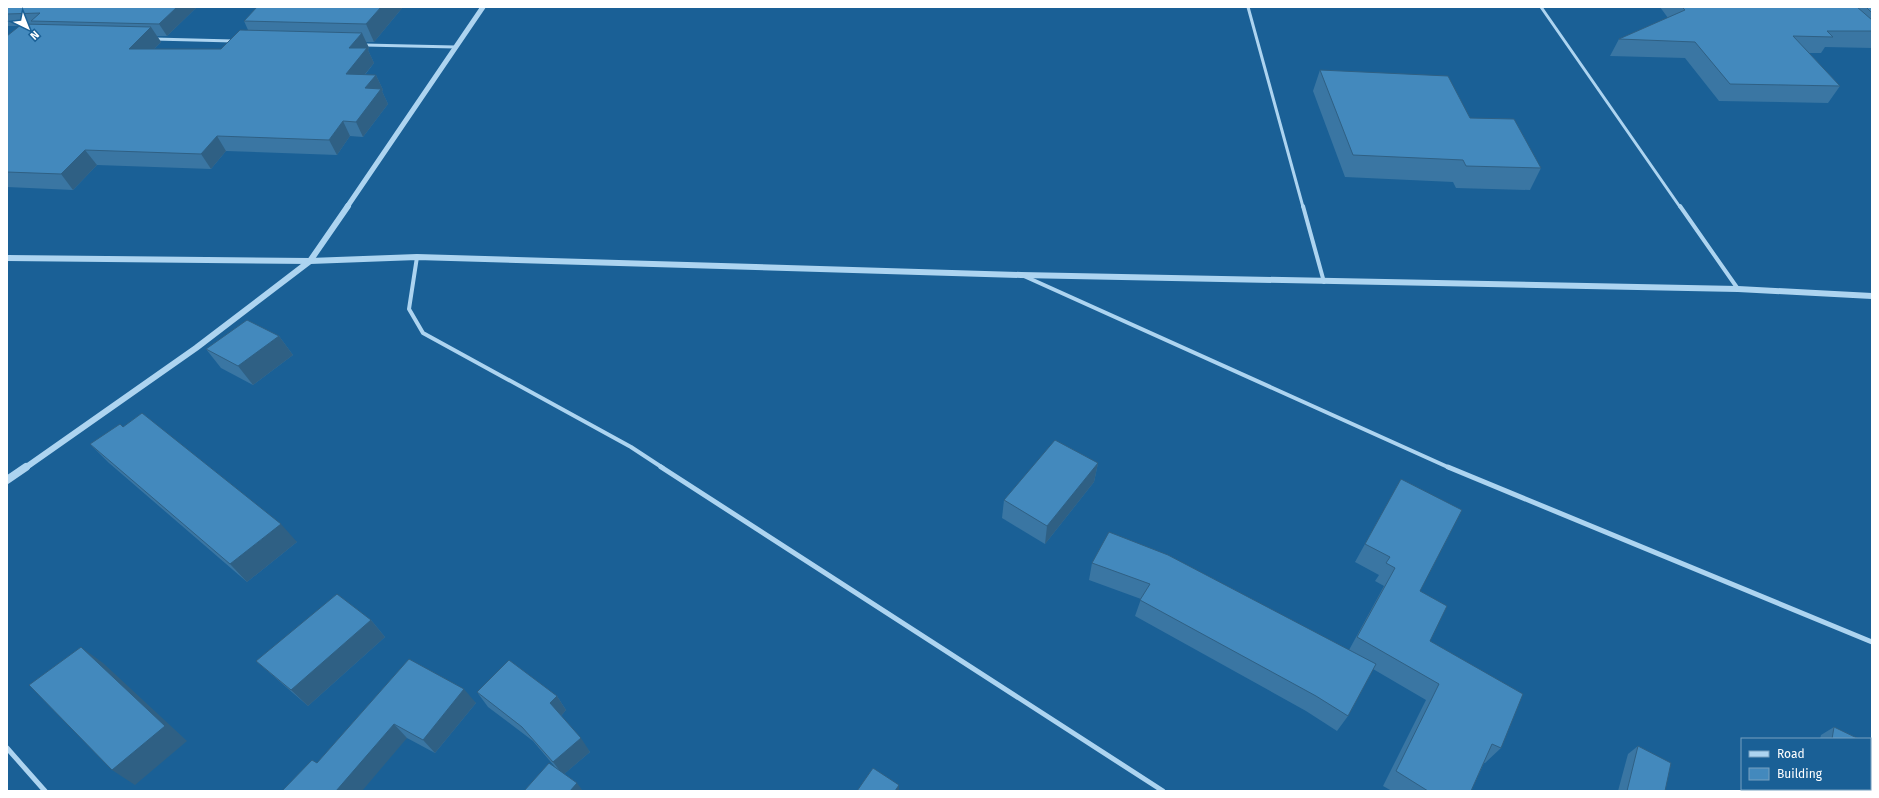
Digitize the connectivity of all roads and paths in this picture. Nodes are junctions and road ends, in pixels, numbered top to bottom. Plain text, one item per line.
1 (483, 7) edge
2 (1248, 7) edge
3 (1541, 7) edge
4 (149, 39) dead end
5 (235, 41) edge
6 (361, 44) edge
7 (455, 47) junction
8 (416, 257) junction
9 (7, 258) edge
10 (310, 261) junction
11 (1021, 275) junction
12 (1324, 282) junction
13 (1738, 289) junction
14 (1872, 296) edge
15 (7, 480) edge
16 (1872, 642) edge
17 (7, 748) edge
18 (44, 791) edge
19 (1163, 791) edge

1 - 7 street
2 - 12 street
3 - 13 street
4 - 5 street
6 - 7 street
7 - 10 street
8 - 10 street
8 - 11 street
8 - 19 street
9 - 10 street
10 - 15 street
11 - 12 street
11 - 16 street
12 - 13 street
13 - 14 street
17 - 18 street

